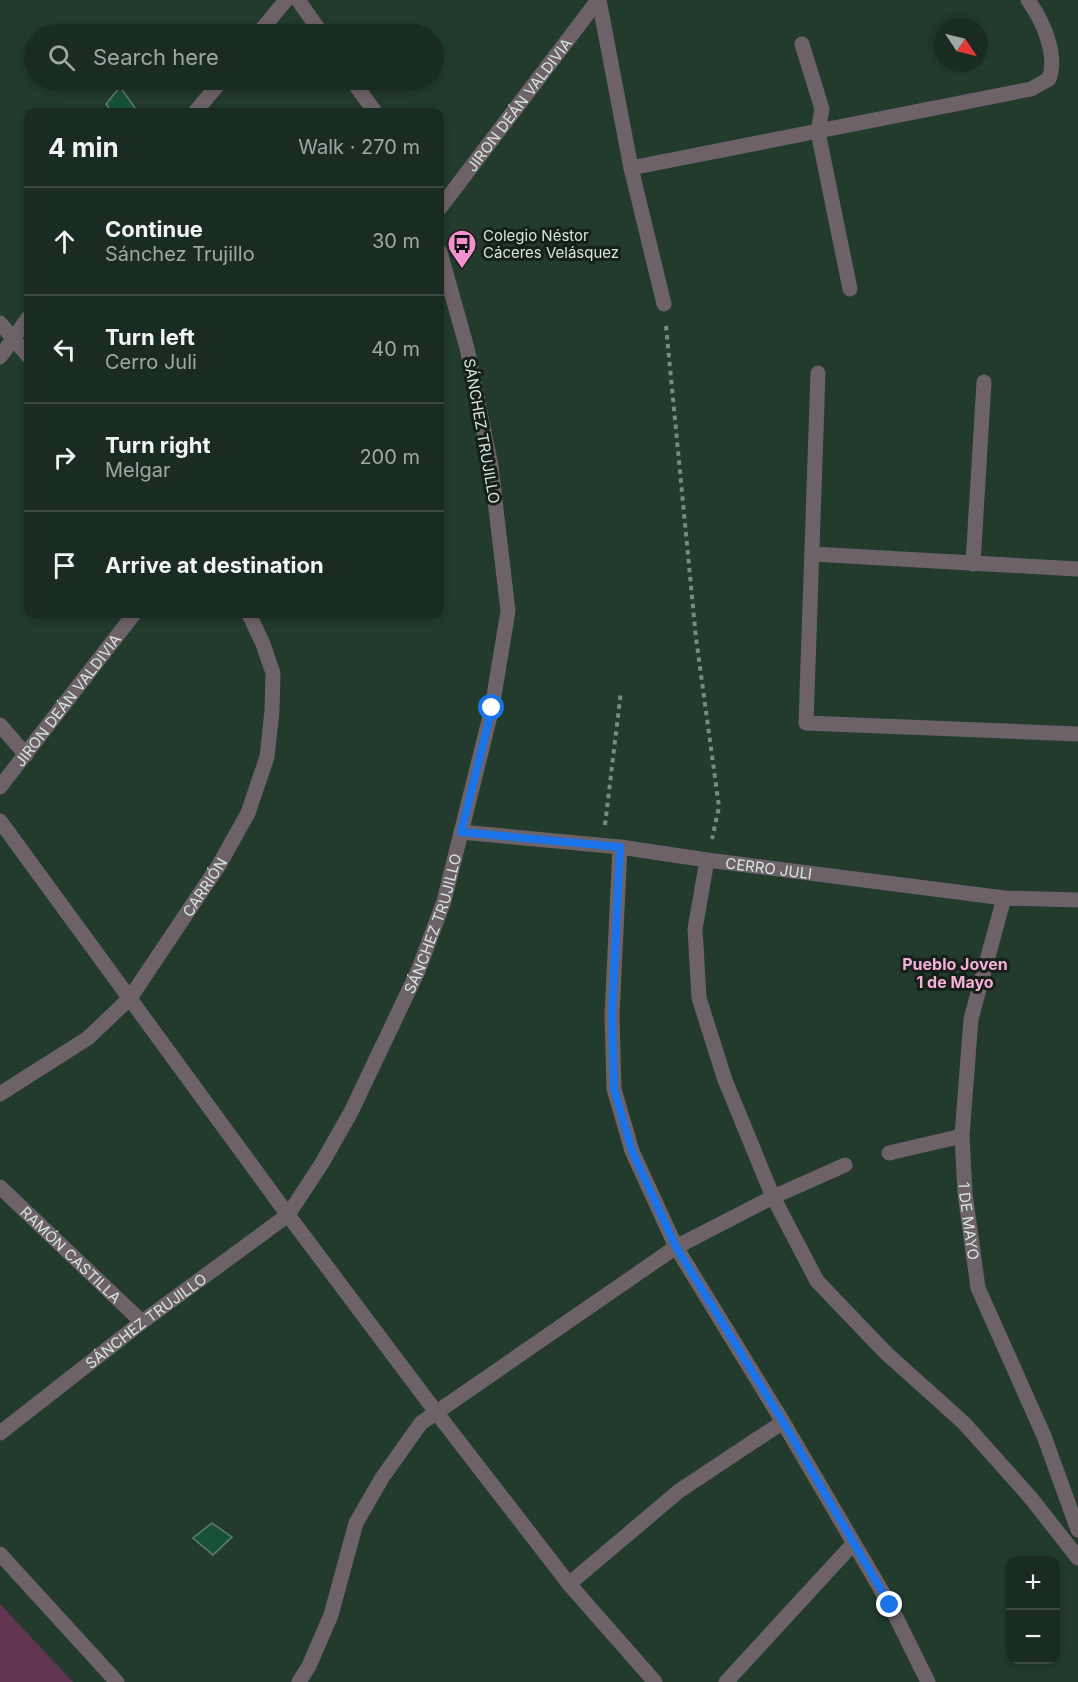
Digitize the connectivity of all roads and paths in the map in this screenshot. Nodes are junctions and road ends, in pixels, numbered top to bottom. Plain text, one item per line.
1 (286, 0) edge
2 (298, 0) edge
3 (598, 0) edge
4 (1028, 0) edge
5 (266, 24) edge
6 (315, 24) edge
7 (802, 44) dead end
8 (214, 90) edge
9 (359, 90) edge
10 (198, 108) edge
11 (372, 108) edge
12 (818, 132) junction
13 (631, 168) junction
14 (444, 203) edge
15 (444, 266) edge
16 (850, 289) dead end
17 (664, 304) joint
18 (0, 323) edge
19 (24, 323) edge
20 (13, 338) junction
21 (24, 351) edge
22 (0, 357) edge
23 (818, 373) dead end
24 (984, 382) dead end
25 (812, 554) junction
26 (974, 564) junction
27 (1078, 568) edge
28 (131, 618) edge
29 (251, 618) edge
30 (621, 691) dead end
31 (0, 725) edge
32 (1078, 734) edge
33 (26, 755) junction
34 (0, 787) edge
35 (0, 821) edge
36 (461, 832) junction
37 (603, 845) junction
38 (620, 847) junction
39 (707, 860) junction
40 (1004, 898) junction
41 (1078, 900) edge
42 (130, 998) junction
43 (0, 1094) edge
44 (962, 1136) junction
45 (889, 1153) dead end
46 (845, 1165) dead end
47 (0, 1187) edge
48 (773, 1197) junction
49 (288, 1215) junction
50 (676, 1247) junction
51 (142, 1322) junction
52 (436, 1412) junction
53 (783, 1422) junction
54 (0, 1433) edge
55 (1078, 1530) edge
56 (854, 1544) junction
57 (0, 1554) edge
58 (1078, 1558) edge
59 (569, 1584) junction
60 (117, 1682) edge
61 (299, 1682) edge
62 (655, 1682) edge
63 (726, 1682) edge
64 (928, 1682) edge

1 - 5 street
2 - 6 street
3 - 13 street
3 - 14 street, JIRON DEÁN VALDIVIA
4 - 12 street
7 - 12 street
8 - 10 street
9 - 11 street
12 - 13 street
12 - 16 street
13 - 17 street
15 - 36 street, SÁNCHEZ TRUJILLO
17 - 39 path
18 - 20 street
19 - 20 street
20 - 21 street
20 - 22 street
23 - 25 street
24 - 26 street
25 - 26 street
25 - 32 street
26 - 27 street
28 - 33 street, JIRON DEÁN VALDIVIA
29 - 42 street, CARRIÓN
30 - 37 path
31 - 33 street
33 - 34 street, JIRON DEÁN VALDIVIA
35 - 42 street
36 - 37 street, CERRO JULI
36 - 49 street, SÁNCHEZ TRUJILLO
37 - 38 street, CERRO JULI
38 - 39 street, CERRO JULI
38 - 50 street
39 - 40 street, CERRO JULI
39 - 48 street
40 - 41 street, CERRO JULI
40 - 44 street, 1 DE MAYO
42 - 43 street, CARRIÓN
42 - 49 street
44 - 45 street
44 - 55 street, 1 DE MAYO
46 - 48 street
47 - 51 street, RAMÓN CASTILLA
48 - 50 street
48 - 58 street
49 - 51 street, SÁNCHEZ TRUJILLO
49 - 52 street
50 - 52 street
50 - 53 street
51 - 54 street, SÁNCHEZ TRUJILLO
52 - 59 street
52 - 61 street
53 - 56 street
53 - 59 street
56 - 63 street
56 - 64 street
57 - 60 street
59 - 62 street

